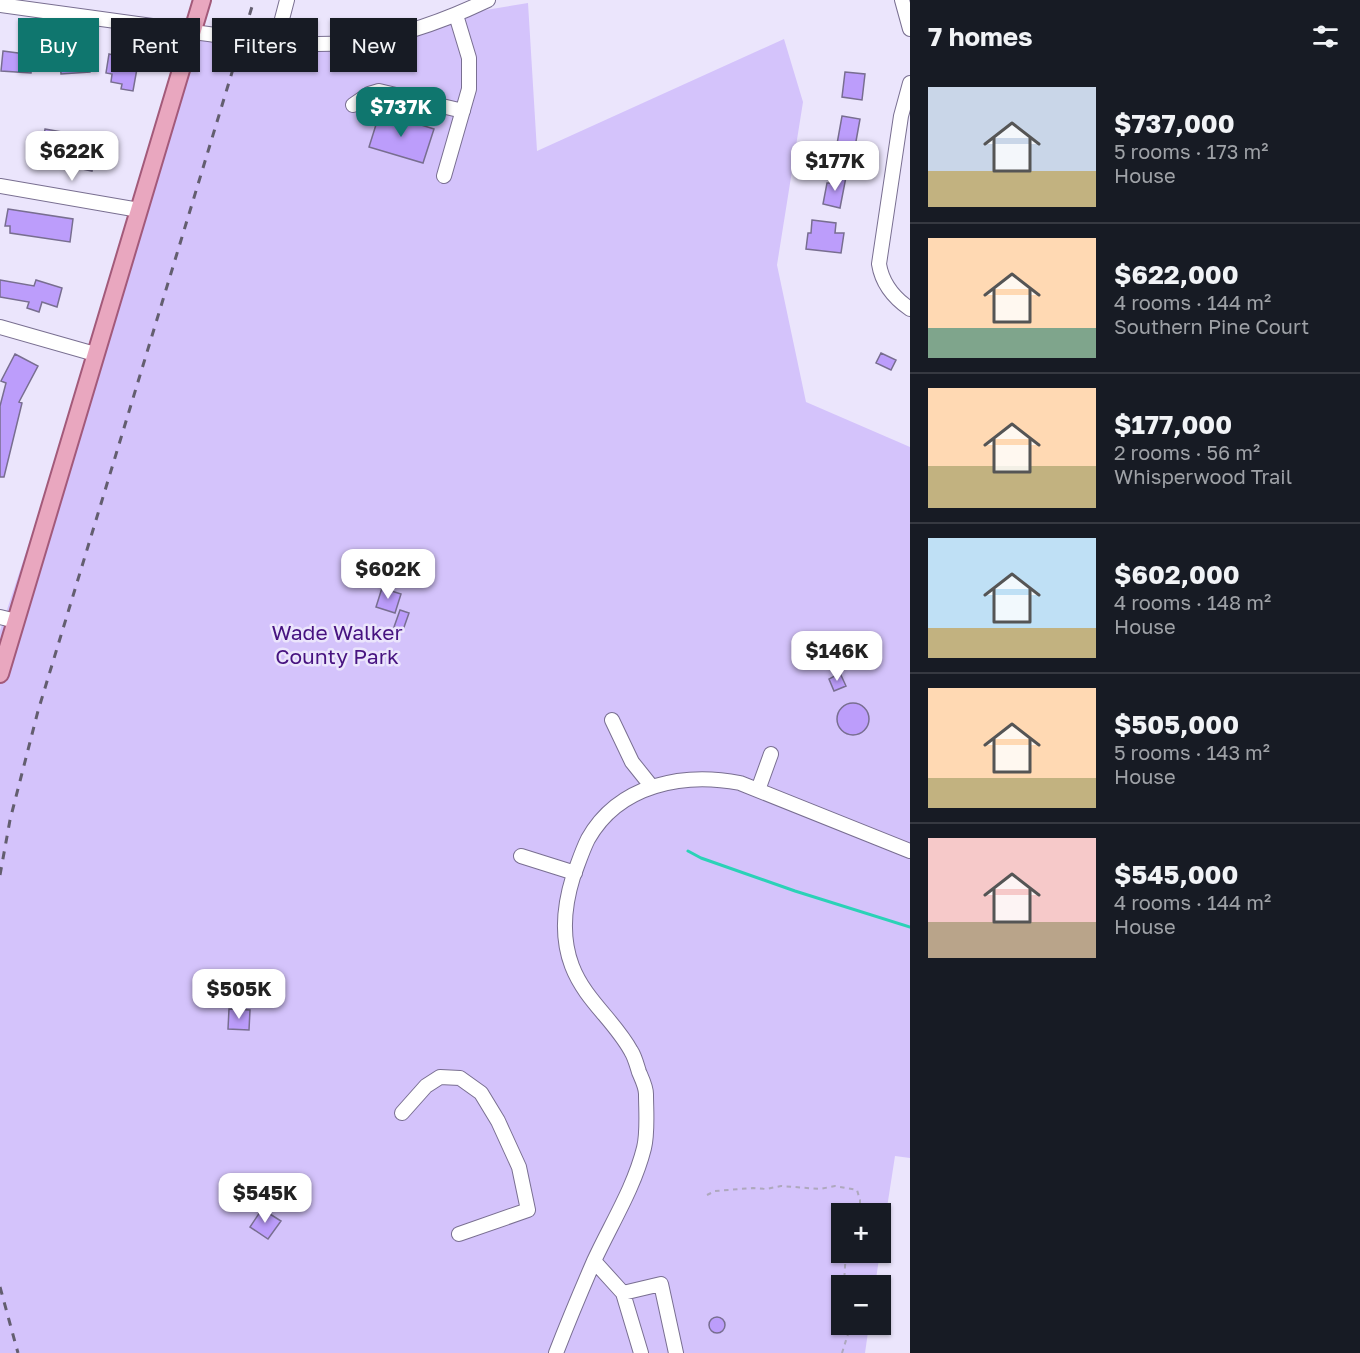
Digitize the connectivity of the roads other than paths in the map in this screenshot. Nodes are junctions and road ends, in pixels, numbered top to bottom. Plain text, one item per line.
1 (202, 0) edge
2 (287, 0) edge
3 (488, 0) edge
4 (902, 0) edge
5 (0, 4) edge
6 (456, 15) junction
7 (196, 18) edge
8 (282, 18) edge
9 (111, 20) edge
10 (910, 29) edge
11 (318, 44) edge
12 (180, 72) edge
13 (910, 83) edge
14 (353, 105) dead end
15 (463, 111) junction
16 (444, 176) dead end
17 (0, 186) edge
18 (139, 210) junction
19 (910, 309) edge
20 (0, 327) edge
21 (95, 354) junction
22 (8, 619) edge
23 (0, 674) edge
24 (612, 720) dead end
25 (771, 754) dead end
26 (652, 787) junction
27 (758, 790) junction
28 (910, 851) edge
29 (521, 856) dead end
30 (575, 873) junction
31 (402, 1113) dead end
32 (459, 1233) dead end
33 (594, 1261) junction
34 (623, 1293) junction
35 (556, 1353) edge
36 (641, 1353) edge
37 (676, 1353) edge

1 - 7 main road
2 - 8 street
3 - 6 street
4 - 10 street
5 - 9 street
6 - 11 street
6 - 15 street
12 - 18 main road
13 - 19 street
14 - 15 street
15 - 16 street
17 - 18 street
18 - 21 main road
20 - 21 street
21 - 22 main road
22 - 23 main road
24 - 26 street
25 - 27 street
26 - 27 street
26 - 30 street
27 - 28 street
29 - 30 street
30 - 33 street
31 - 32 street
33 - 34 street
33 - 35 street
34 - 36 street
34 - 37 street

